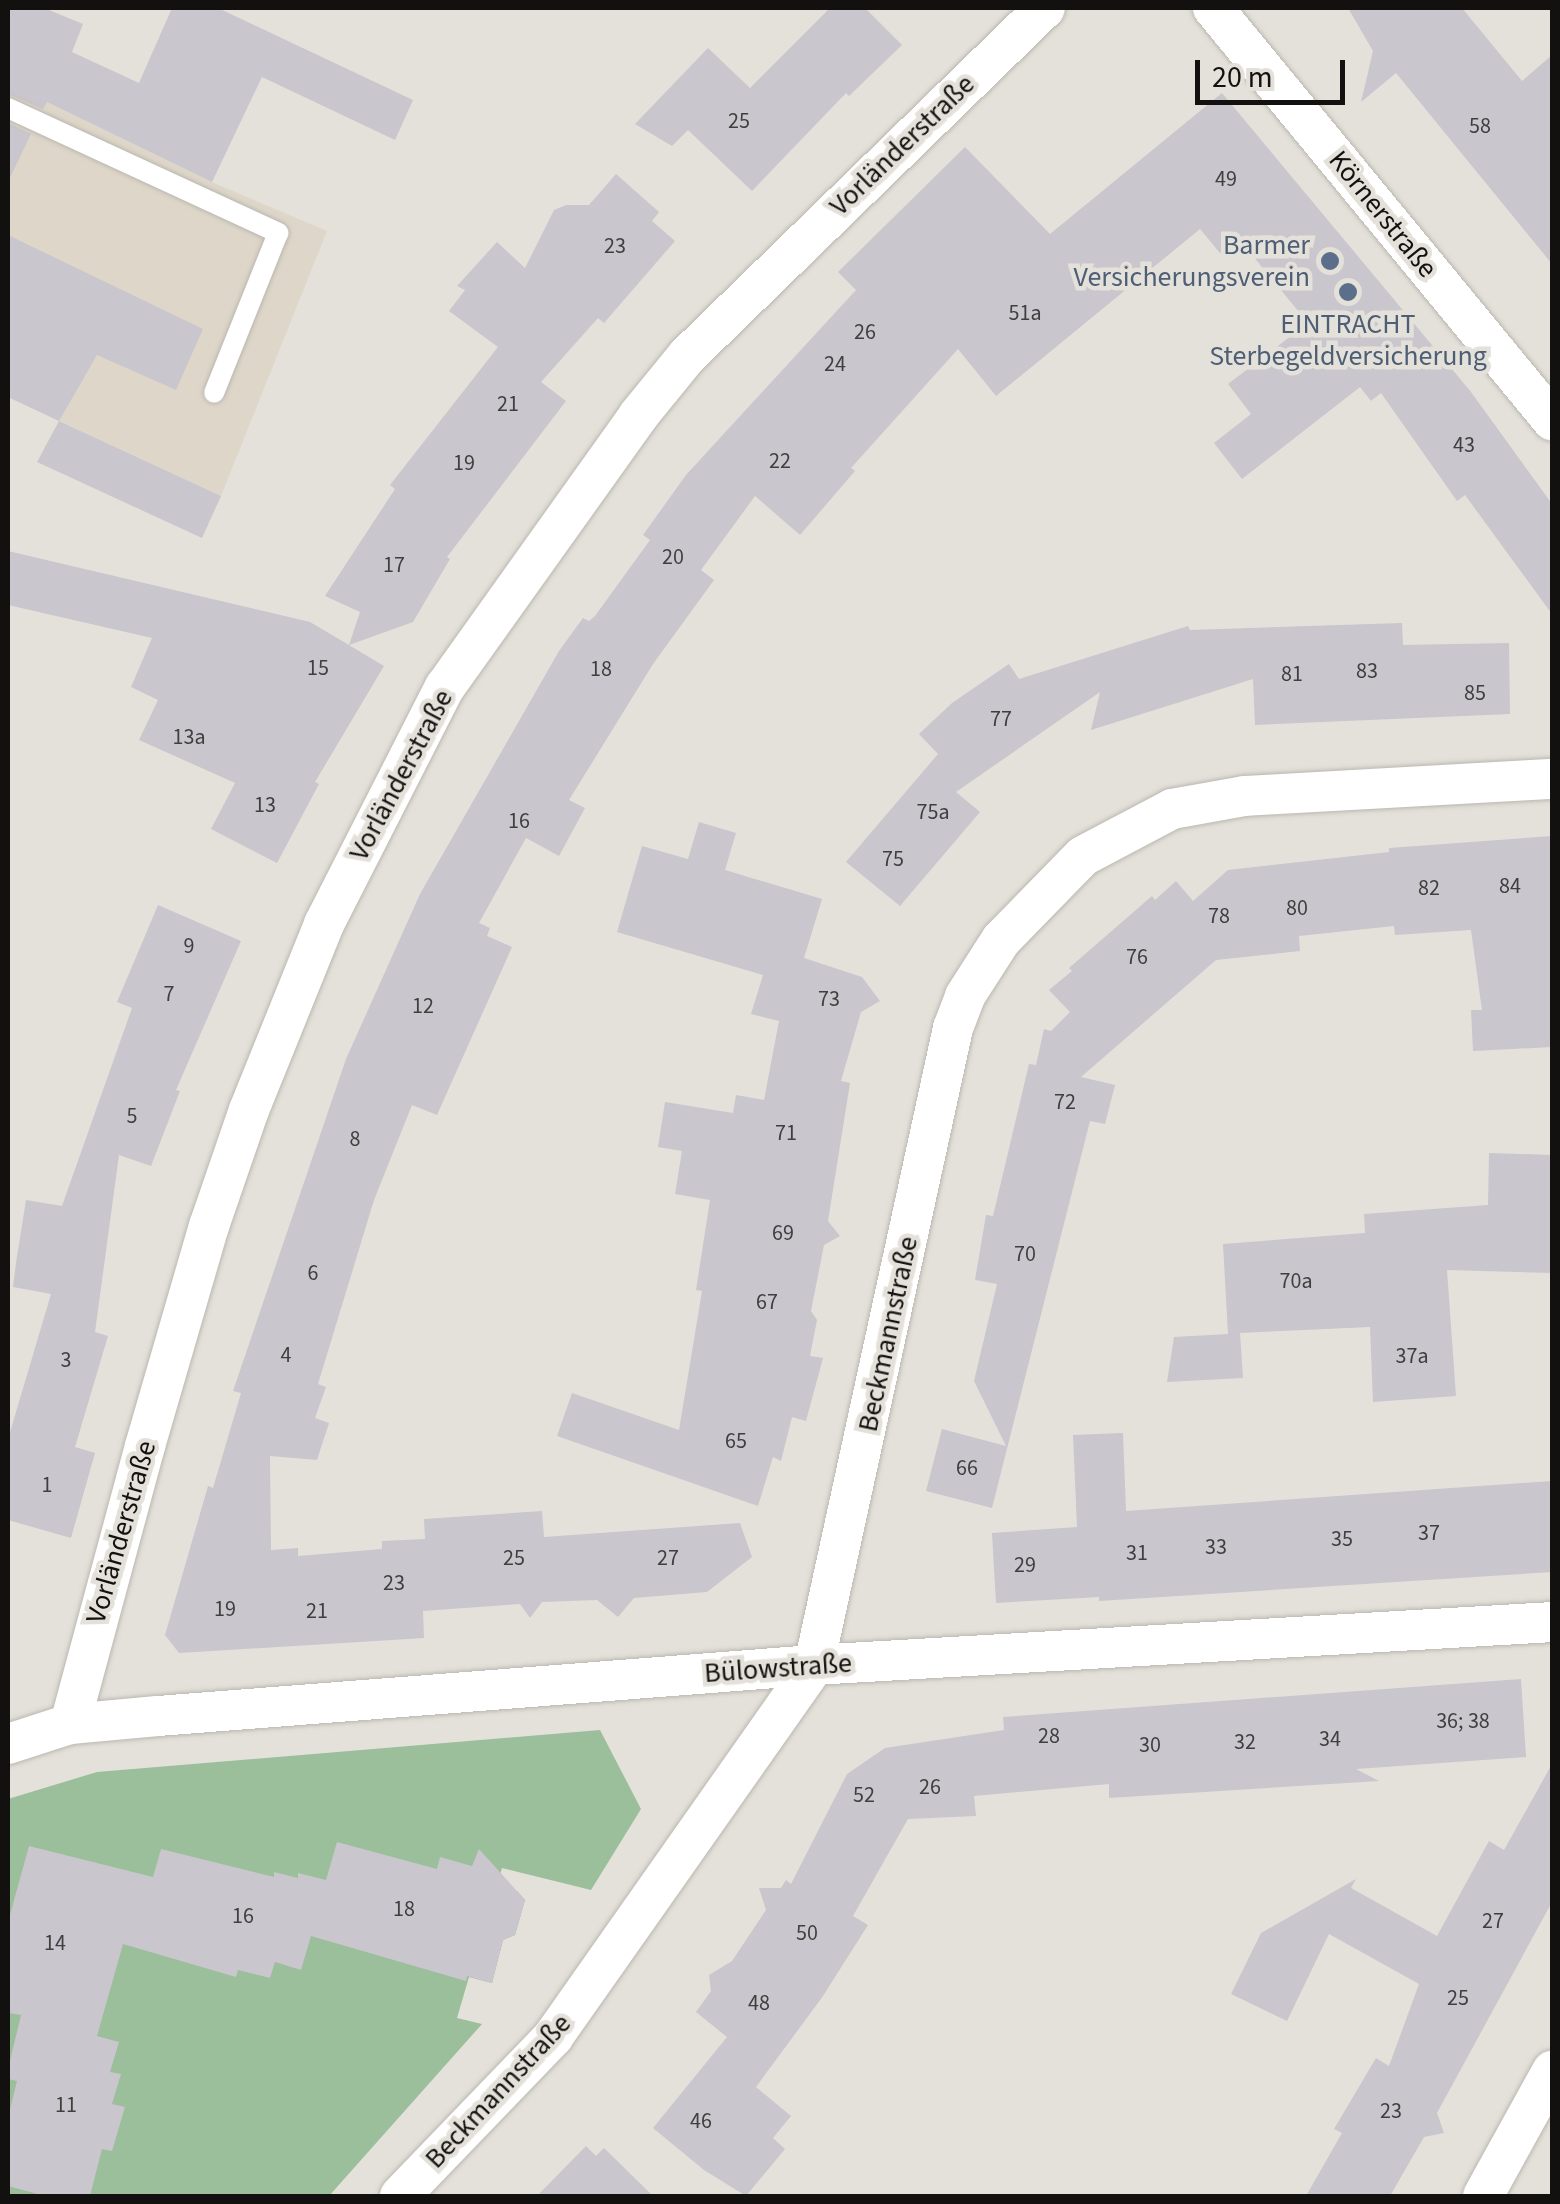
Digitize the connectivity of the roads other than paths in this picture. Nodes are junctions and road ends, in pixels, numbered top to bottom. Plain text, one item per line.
1 (1045, 8) edge
2 (1213, 8) edge
3 (8, 108) edge
4 (214, 393) dead end
5 (1552, 420) edge
6 (1552, 779) edge
7 (1552, 1622) edge
8 (814, 1665) junction
9 (70, 1724) junction
10 (8, 1744) edge
11 (1552, 2071) edge
12 (400, 2196) edge
13 (1483, 2196) edge

1 - 9 street, Vorländerstraße
2 - 5 street, Körnerstraße
3 - 4 lane
6 - 8 street, Beckmannstraße
7 - 8 street, Bülowstraße
8 - 9 street, Bülowstraße
8 - 12 street, Beckmannstraße
9 - 10 street, Bülowstraße
11 - 13 street

